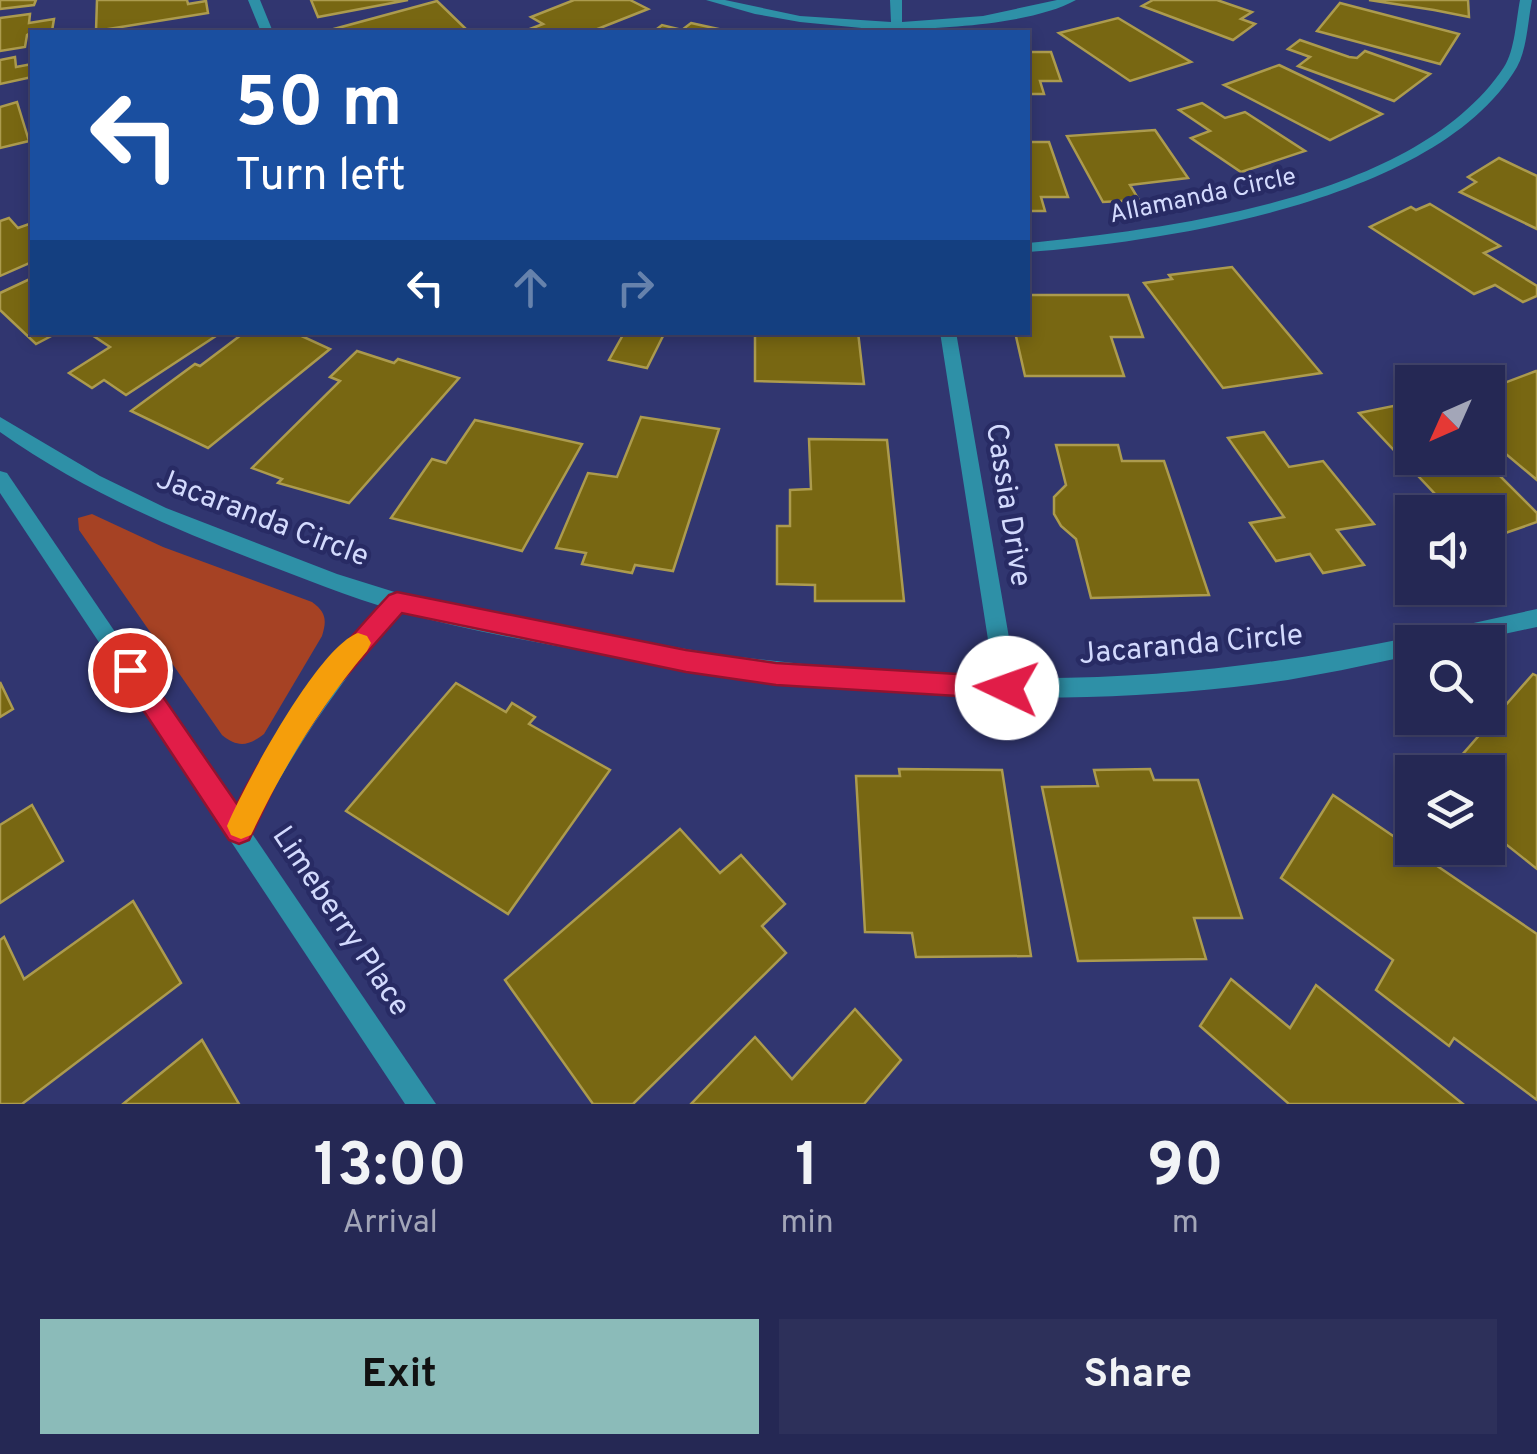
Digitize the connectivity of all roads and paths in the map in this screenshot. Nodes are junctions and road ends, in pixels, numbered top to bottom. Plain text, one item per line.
1 (254, 0) edge
2 (712, 0) edge
3 (896, 0) edge
4 (1070, 0) edge
5 (1526, 0) edge
6 (897, 29) edge
7 (266, 30) edge
8 (1030, 248) edge
9 (948, 335) edge
10 (0, 424) edge
11 (0, 478) edge
12 (397, 602) junction
13 (1537, 618) edge
14 (1505, 625) edge
15 (1395, 649) edge
16 (1007, 688) junction
17 (239, 830) junction
18 (422, 1104) edge

1 - 7 street
2 - 6 street
3 - 6 street
4 - 6 street
5 - 8 street, Allamanda Circle
9 - 16 street, Cassia Drive
10 - 12 street, Jacaranda Circle
11 - 17 street, Limeberry Place
12 - 16 street, Jacaranda Circle
12 - 17 street
13 - 14 street
15 - 16 street, Jacaranda Circle
17 - 18 street, Limeberry Place

